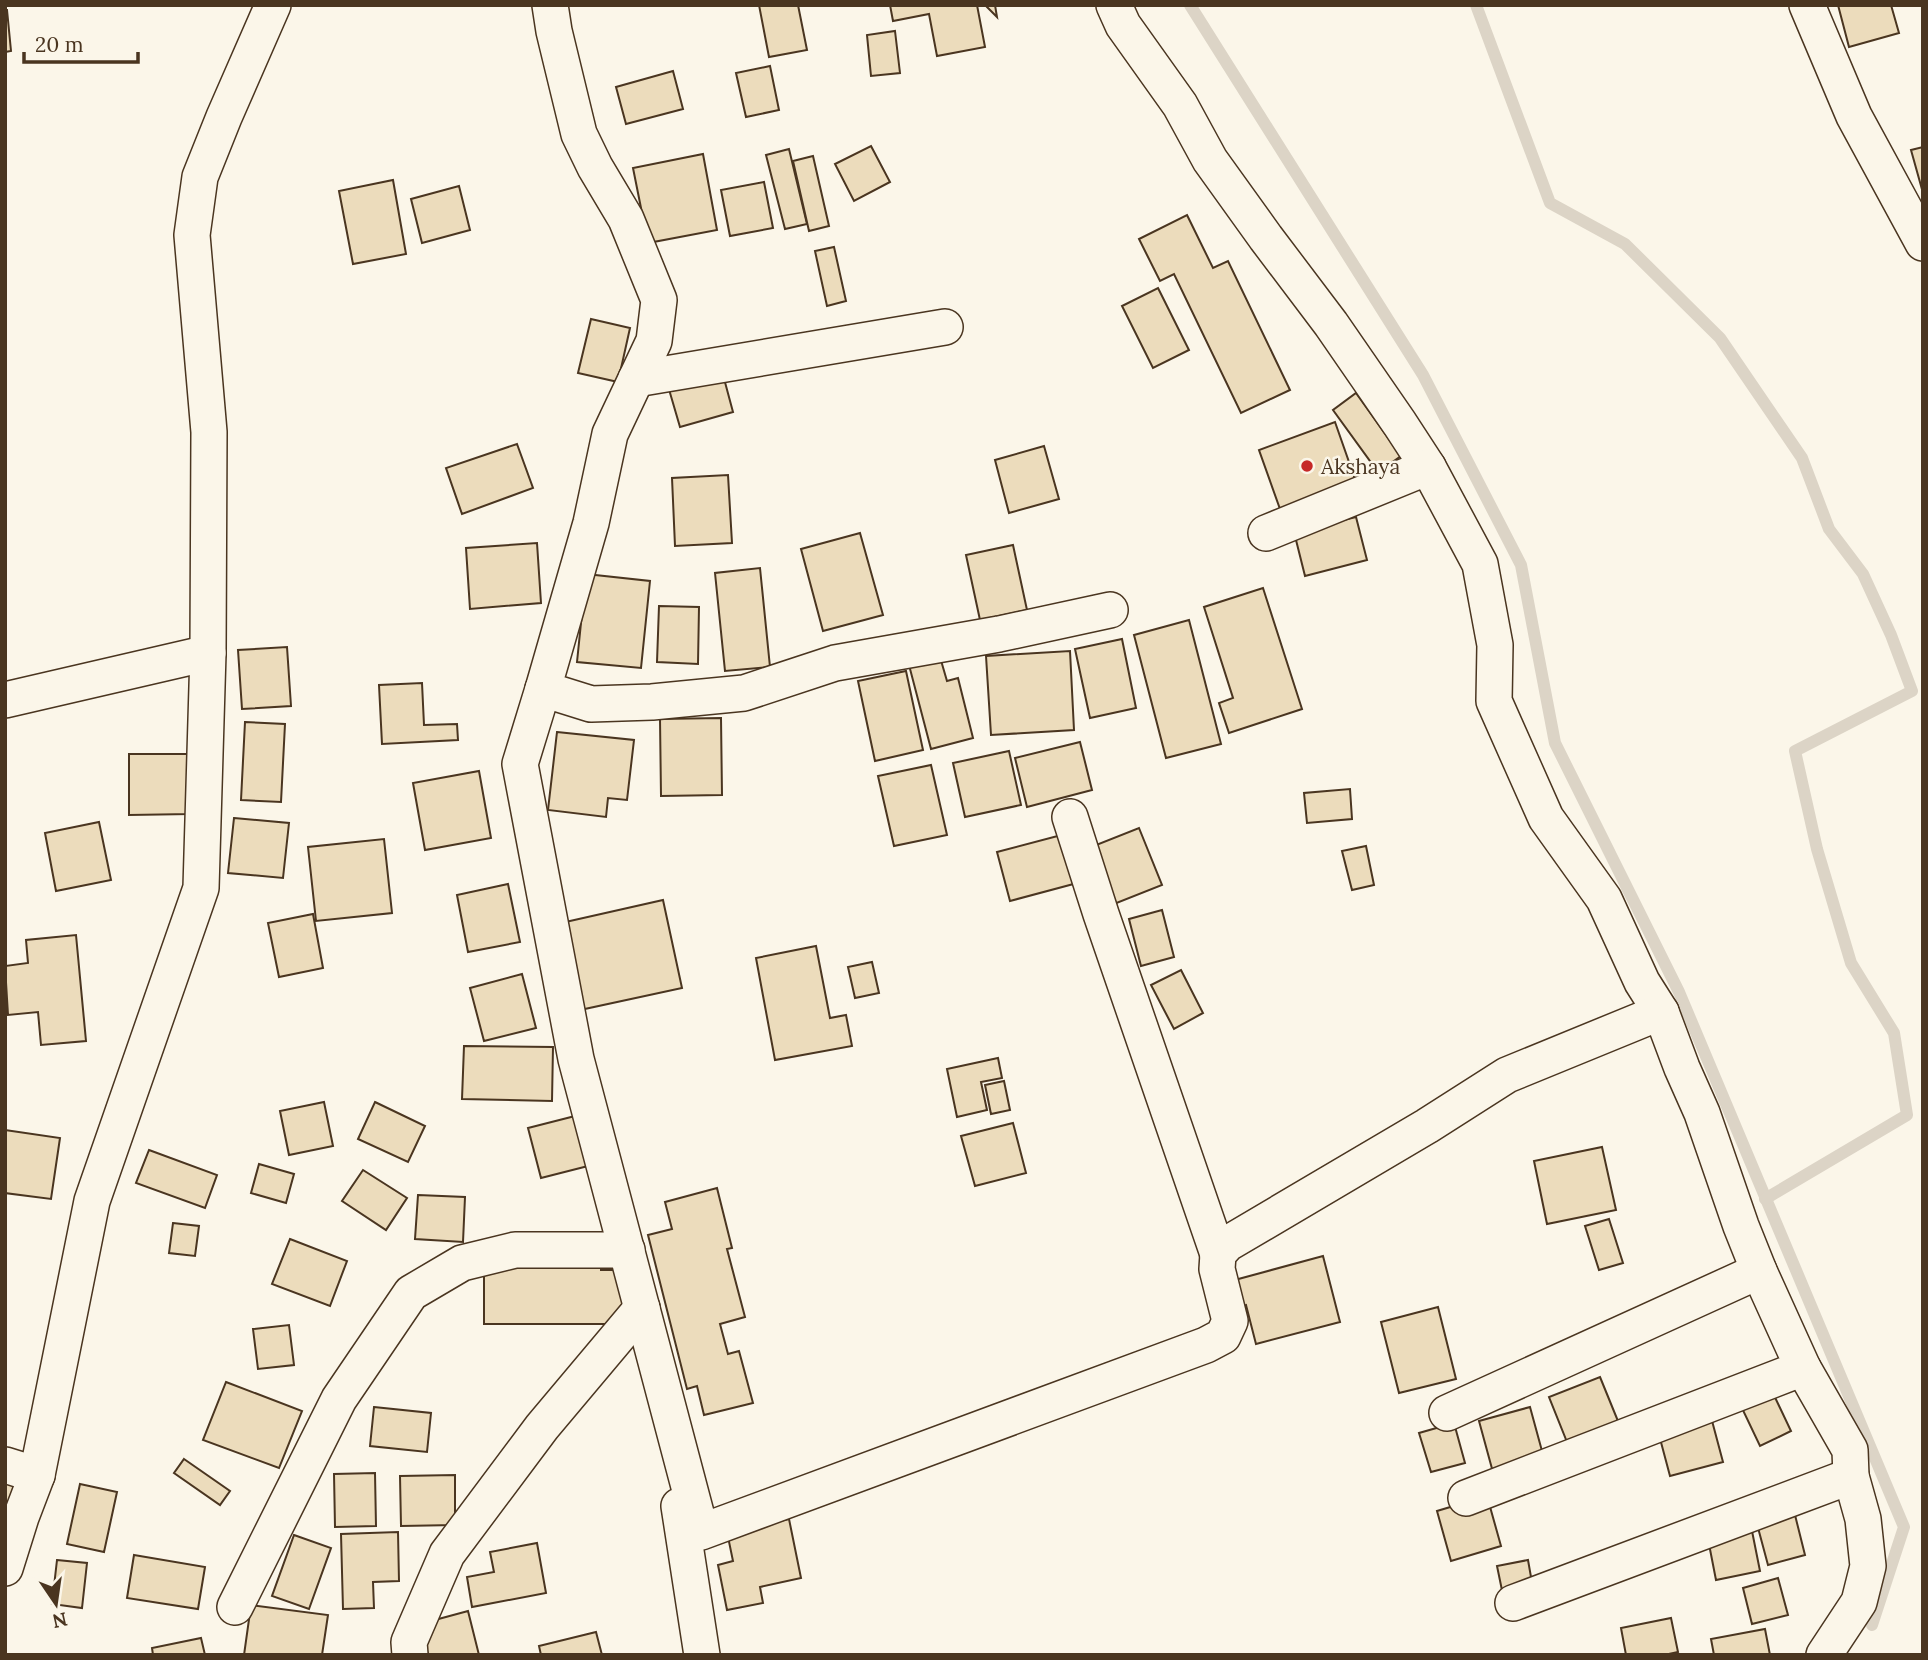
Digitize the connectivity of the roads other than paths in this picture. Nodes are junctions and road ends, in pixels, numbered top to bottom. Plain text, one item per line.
1 (273, 5) edge
2 (550, 5) edge
3 (1114, 5) edge
4 (1807, 5) edge
5 (1923, 243) edge
6 (945, 327) dead end
7 (636, 379) junction
8 (1428, 467) junction
9 (1266, 533) dead end
10 (1110, 610) dead end
11 (208, 653) junction
12 (543, 689) junction
13 (5, 700) edge
14 (1070, 817) dead end
15 (1661, 1012) junction
16 (626, 1250) junction
17 (1218, 1254) junction
18 (1759, 1271) junction
19 (642, 1308) junction
20 (1803, 1368) junction
21 (660, 1374) junction
22 (1447, 1413) dead end
23 (21, 1470) edge
24 (1851, 1476) junction
25 (1466, 1498) dead end
26 (5, 1568) edge
27 (1513, 1603) dead end
28 (235, 1607) dead end
29 (1838, 1647) edge
30 (410, 1655) edge
31 (702, 1655) edge

1 - 11 street
2 - 7 street
3 - 8 street
4 - 5 street
6 - 7 street
7 - 12 street
8 - 9 street
8 - 15 street
10 - 12 street
11 - 13 street
11 - 23 street
12 - 16 street
14 - 17 street
15 - 17 street
15 - 18 street
16 - 19 street
16 - 28 street
17 - 21 street
18 - 20 street
18 - 22 street
19 - 21 street
19 - 30 street
20 - 24 street
20 - 25 street
21 - 31 street
23 - 26 street
24 - 27 street
24 - 29 street

